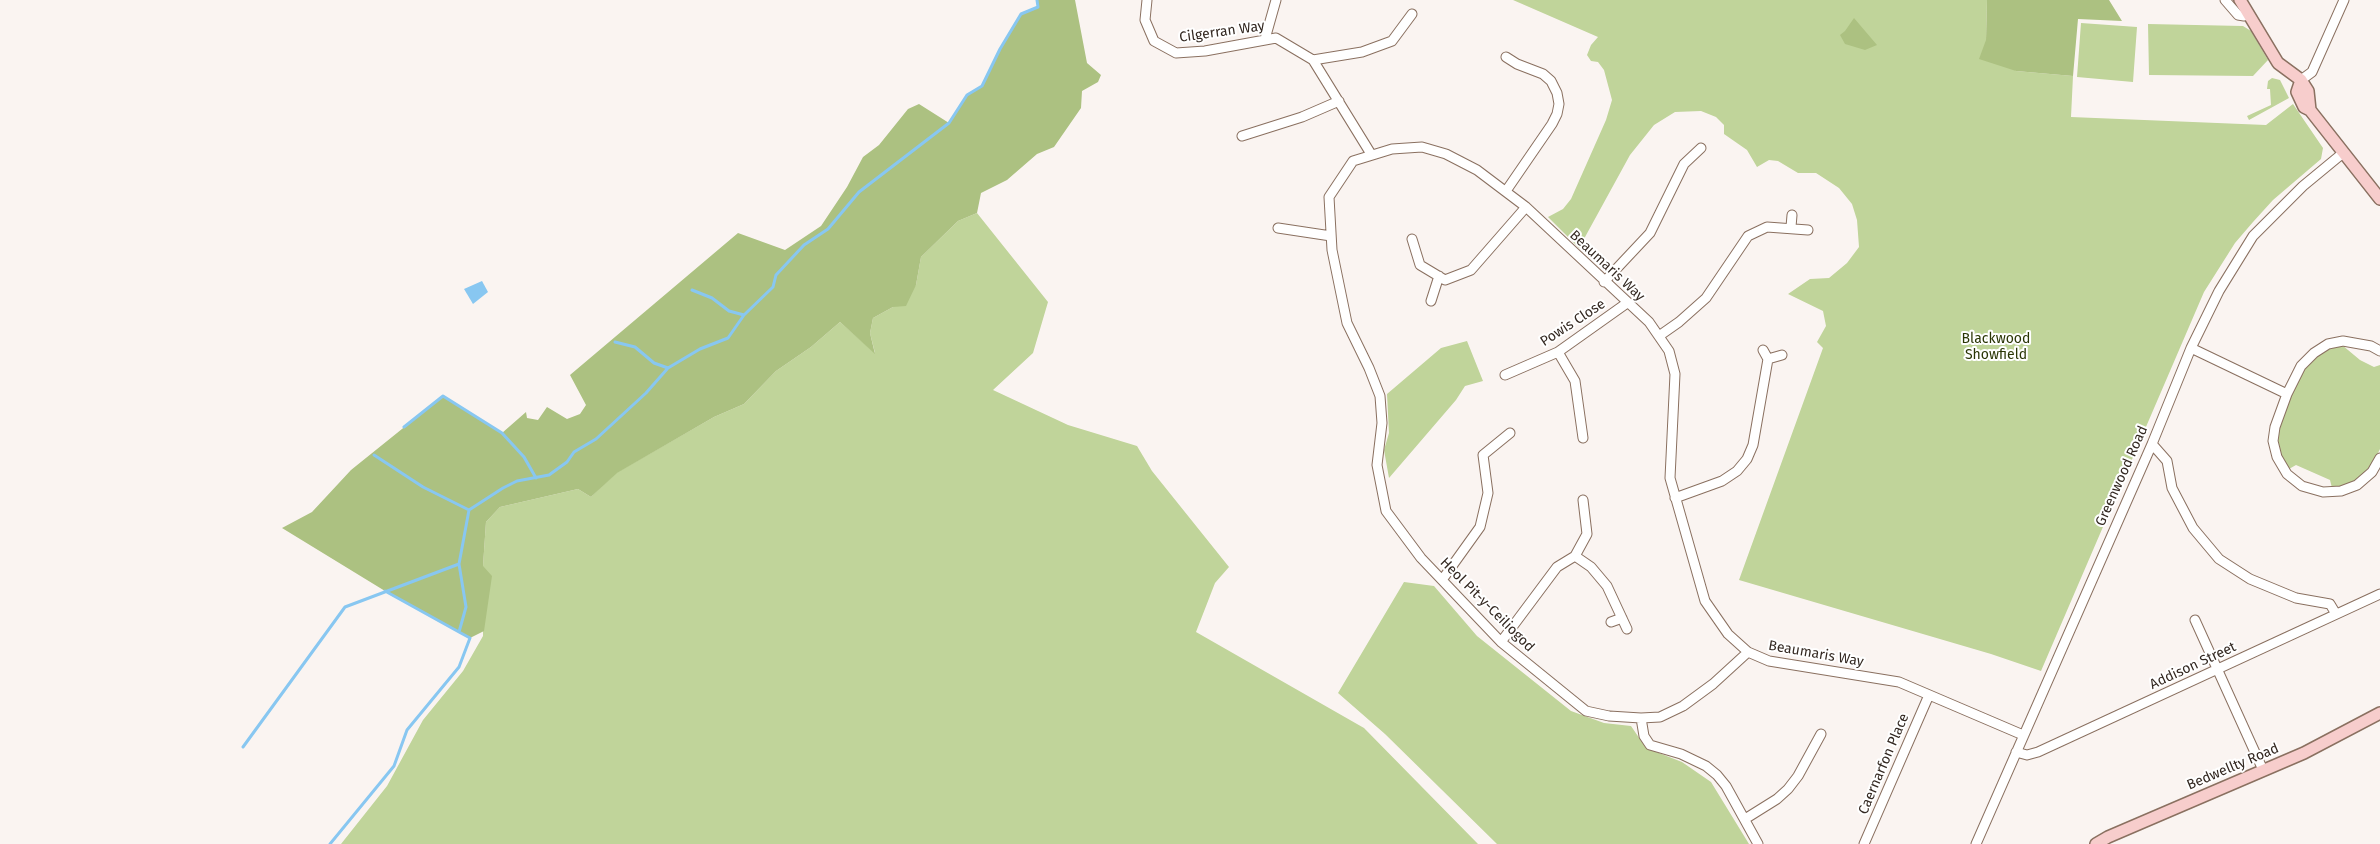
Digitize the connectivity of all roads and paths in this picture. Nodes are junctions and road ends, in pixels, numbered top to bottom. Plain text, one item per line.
1 (1147, 0) edge
2 (1276, 0) edge
3 (2225, 0) edge
4 (2240, 0) edge
5 (2344, 0) edge
6 (1412, 14) dead end
7 (2248, 14) junction
8 (1265, 39) junction
9 (1506, 57) dead end
10 (1313, 60) junction
11 (2301, 80) junction
12 (1339, 101) junction
13 (1242, 136) dead end
14 (1701, 148) dead end
15 (2343, 153) junction
16 (1371, 154) junction
17 (1506, 190) junction
18 (2380, 199) edge
19 (1526, 207) junction
20 (1792, 215) dead end
21 (1278, 228) dead end
22 (1792, 228) junction
23 (1808, 230) dead end
24 (1331, 236) junction
25 (1412, 239) dead end
26 (1439, 276) junction
27 (1604, 282) junction
28 (1431, 301) dead end
29 (1627, 303) junction
30 (1659, 336) junction
31 (2191, 348) junction
32 (1763, 350) dead end
33 (2380, 351) edge
34 (1558, 352) junction
35 (1782, 355) dead end
36 (1768, 359) junction
37 (1505, 375) dead end
38 (2287, 394) junction
39 (1510, 433) dead end
40 (1583, 438) dead end
41 (2152, 444) junction
42 (2380, 458) edge
43 (1675, 498) junction
44 (1583, 500) dead end
45 (1575, 556) junction
46 (1420, 558) joint
47 (1442, 580) junction
48 (2380, 594) edge
49 (2336, 614) junction
50 (1622, 618) junction
51 (2195, 620) dead end
52 (1611, 622) dead end
53 (1627, 629) dead end
54 (1500, 642) junction
55 (1748, 652) junction
56 (2217, 671) junction
57 (1929, 695) junction
58 (2380, 713) edge
59 (1641, 718) junction
60 (1821, 734) dead end
61 (2024, 735) junction
62 (2016, 752) junction
63 (2263, 770) junction
64 (1745, 819) junction
65 (1758, 844) edge
66 (1864, 844) edge
67 (1976, 844) edge
68 (2096, 844) edge

1 - 8 street, Cilgerran Way
2 - 8 street
3 - 7 street
4 - 7 street
5 - 11 street
6 - 10 street
7 - 11 street
8 - 10 street, Cilgerran Way
9 - 17 street
10 - 12 street, Cilgerran Way
11 - 15 street
12 - 13 street
12 - 16 street, Cilgerran Way
14 - 27 street
15 - 18 street
15 - 31 street, Greenwood Road
16 - 17 street, Beaumaris Way
16 - 24 street, Beaumaris Way
17 - 19 street, Beaumaris Way
19 - 26 street
19 - 27 street, Beaumaris Way
20 - 22 street
21 - 24 street
22 - 23 street
22 - 30 street
24 - 46 street, Beaumaris Way
25 - 26 street
26 - 28 street
27 - 29 street, Beaumaris Way
29 - 30 street, Beaumaris Way
29 - 34 street, Powis Close
30 - 43 street, Beaumaris Way
31 - 38 street
31 - 41 street, Greenwood Road
32 - 36 street
33 - 38 street
34 - 37 street, Powis Close
34 - 40 street
35 - 36 street
36 - 43 street
38 - 42 street
39 - 47 street
41 - 49 street
41 - 61 street, Greenwood Road
43 - 55 street, Beaumaris Way
44 - 45 street
45 - 50 street
45 - 54 street
46 - 47 street, Heol Pit-y-Ceiliogod
47 - 54 street, Heol Pit-y-Ceiliogod
48 - 49 street, Addison Street
49 - 56 street, Addison Street
50 - 52 street
50 - 53 street
51 - 56 street
54 - 59 street, Heol Pit-y-Ceiliogod
55 - 57 street, Beaumaris Way
55 - 59 street, Heol Pit-y-Ceiliogod
56 - 62 street, Addison Street
56 - 63 street
57 - 61 street, Beaumaris Way
57 - 66 street, Caernarfon Place
58 - 63 street, Bedwellty Road
59 - 64 street
60 - 64 street
61 - 62 street, Greenwood Road
62 - 67 street, Greenwood Road
63 - 68 street, Bedwellty Road
64 - 65 street

